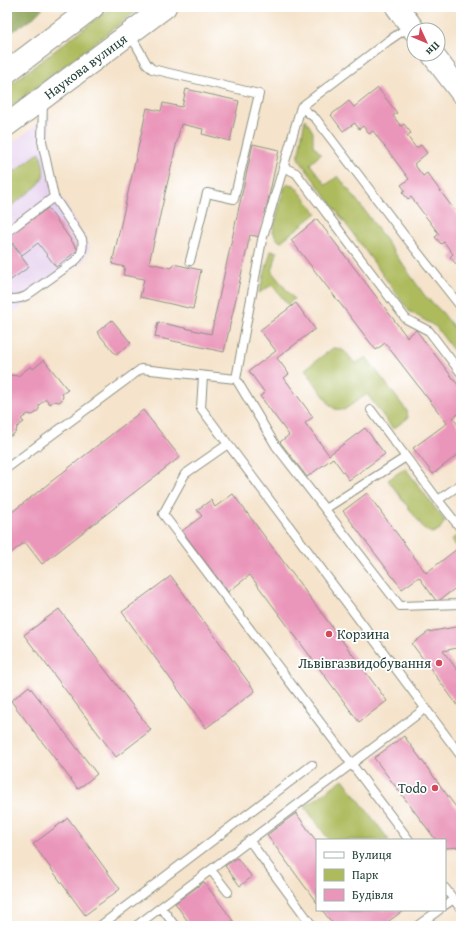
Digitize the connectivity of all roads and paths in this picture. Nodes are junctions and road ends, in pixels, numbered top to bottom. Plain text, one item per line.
1 (93, 7) edge
2 (165, 7) edge
3 (397, 7) edge
4 (408, 22) edge
5 (406, 31) edge
6 (130, 33) junction
7 (438, 62) edge
8 (7, 72) edge
9 (461, 92) edge
10 (44, 98) junction
11 (301, 107) junction
12 (7, 125) edge
13 (283, 167) junction
14 (54, 197) junction
15 (7, 232) edge
16 (190, 261) dead end
17 (7, 298) edge
18 (461, 307) edge
19 (461, 373) edge
20 (204, 376) junction
21 (236, 379) junction
22 (371, 410) dead end
23 (228, 444) junction
24 (406, 457) junction
25 (7, 468) edge
26 (461, 484) edge
27 (438, 500) junction
28 (325, 509) junction
29 (461, 529) edge
30 (461, 604) edge
31 (426, 708) junction
32 (461, 756) edge
33 (312, 764) dead end
34 (351, 764) junction
35 (408, 839) edge
36 (249, 840) junction
37 (211, 870) junction
38 (446, 889) edge
39 (228, 892) dead end
40 (454, 899) junction
41 (446, 904) edge
42 (161, 907) junction
43 (461, 909) edge
44 (438, 911) edge
45 (100, 926) edge
46 (136, 926) edge
47 (176, 926) edge
48 (308, 926) edge
49 (417, 926) edge

1 - 8 main road
2 - 6 main road, Наукова вулиця
3 - 4 main road
5 - 11 lane
6 - 10 main road, Наукова вулиця
6 - 16 lane
7 - 9 main road
10 - 12 main road, Наукова вулиця
10 - 14 lane
11 - 13 lane
11 - 18 lane
13 - 19 lane
13 - 21 lane
14 - 15 lane
14 - 17 lane
20 - 21 lane
20 - 23 lane
20 - 25 lane
21 - 28 lane
22 - 24 lane
23 - 31 lane
23 - 34 lane
24 - 27 lane
24 - 28 lane
26 - 27 lane
27 - 29 lane
28 - 30 lane
31 - 32 lane
31 - 34 lane
33 - 45 lane
34 - 35 lane
34 - 36 lane
36 - 37 lane
36 - 48 lane
37 - 39 lane
37 - 42 lane
38 - 40 lane
40 - 41 lane
40 - 43 lane
42 - 46 lane
42 - 47 lane
44 - 49 lane

